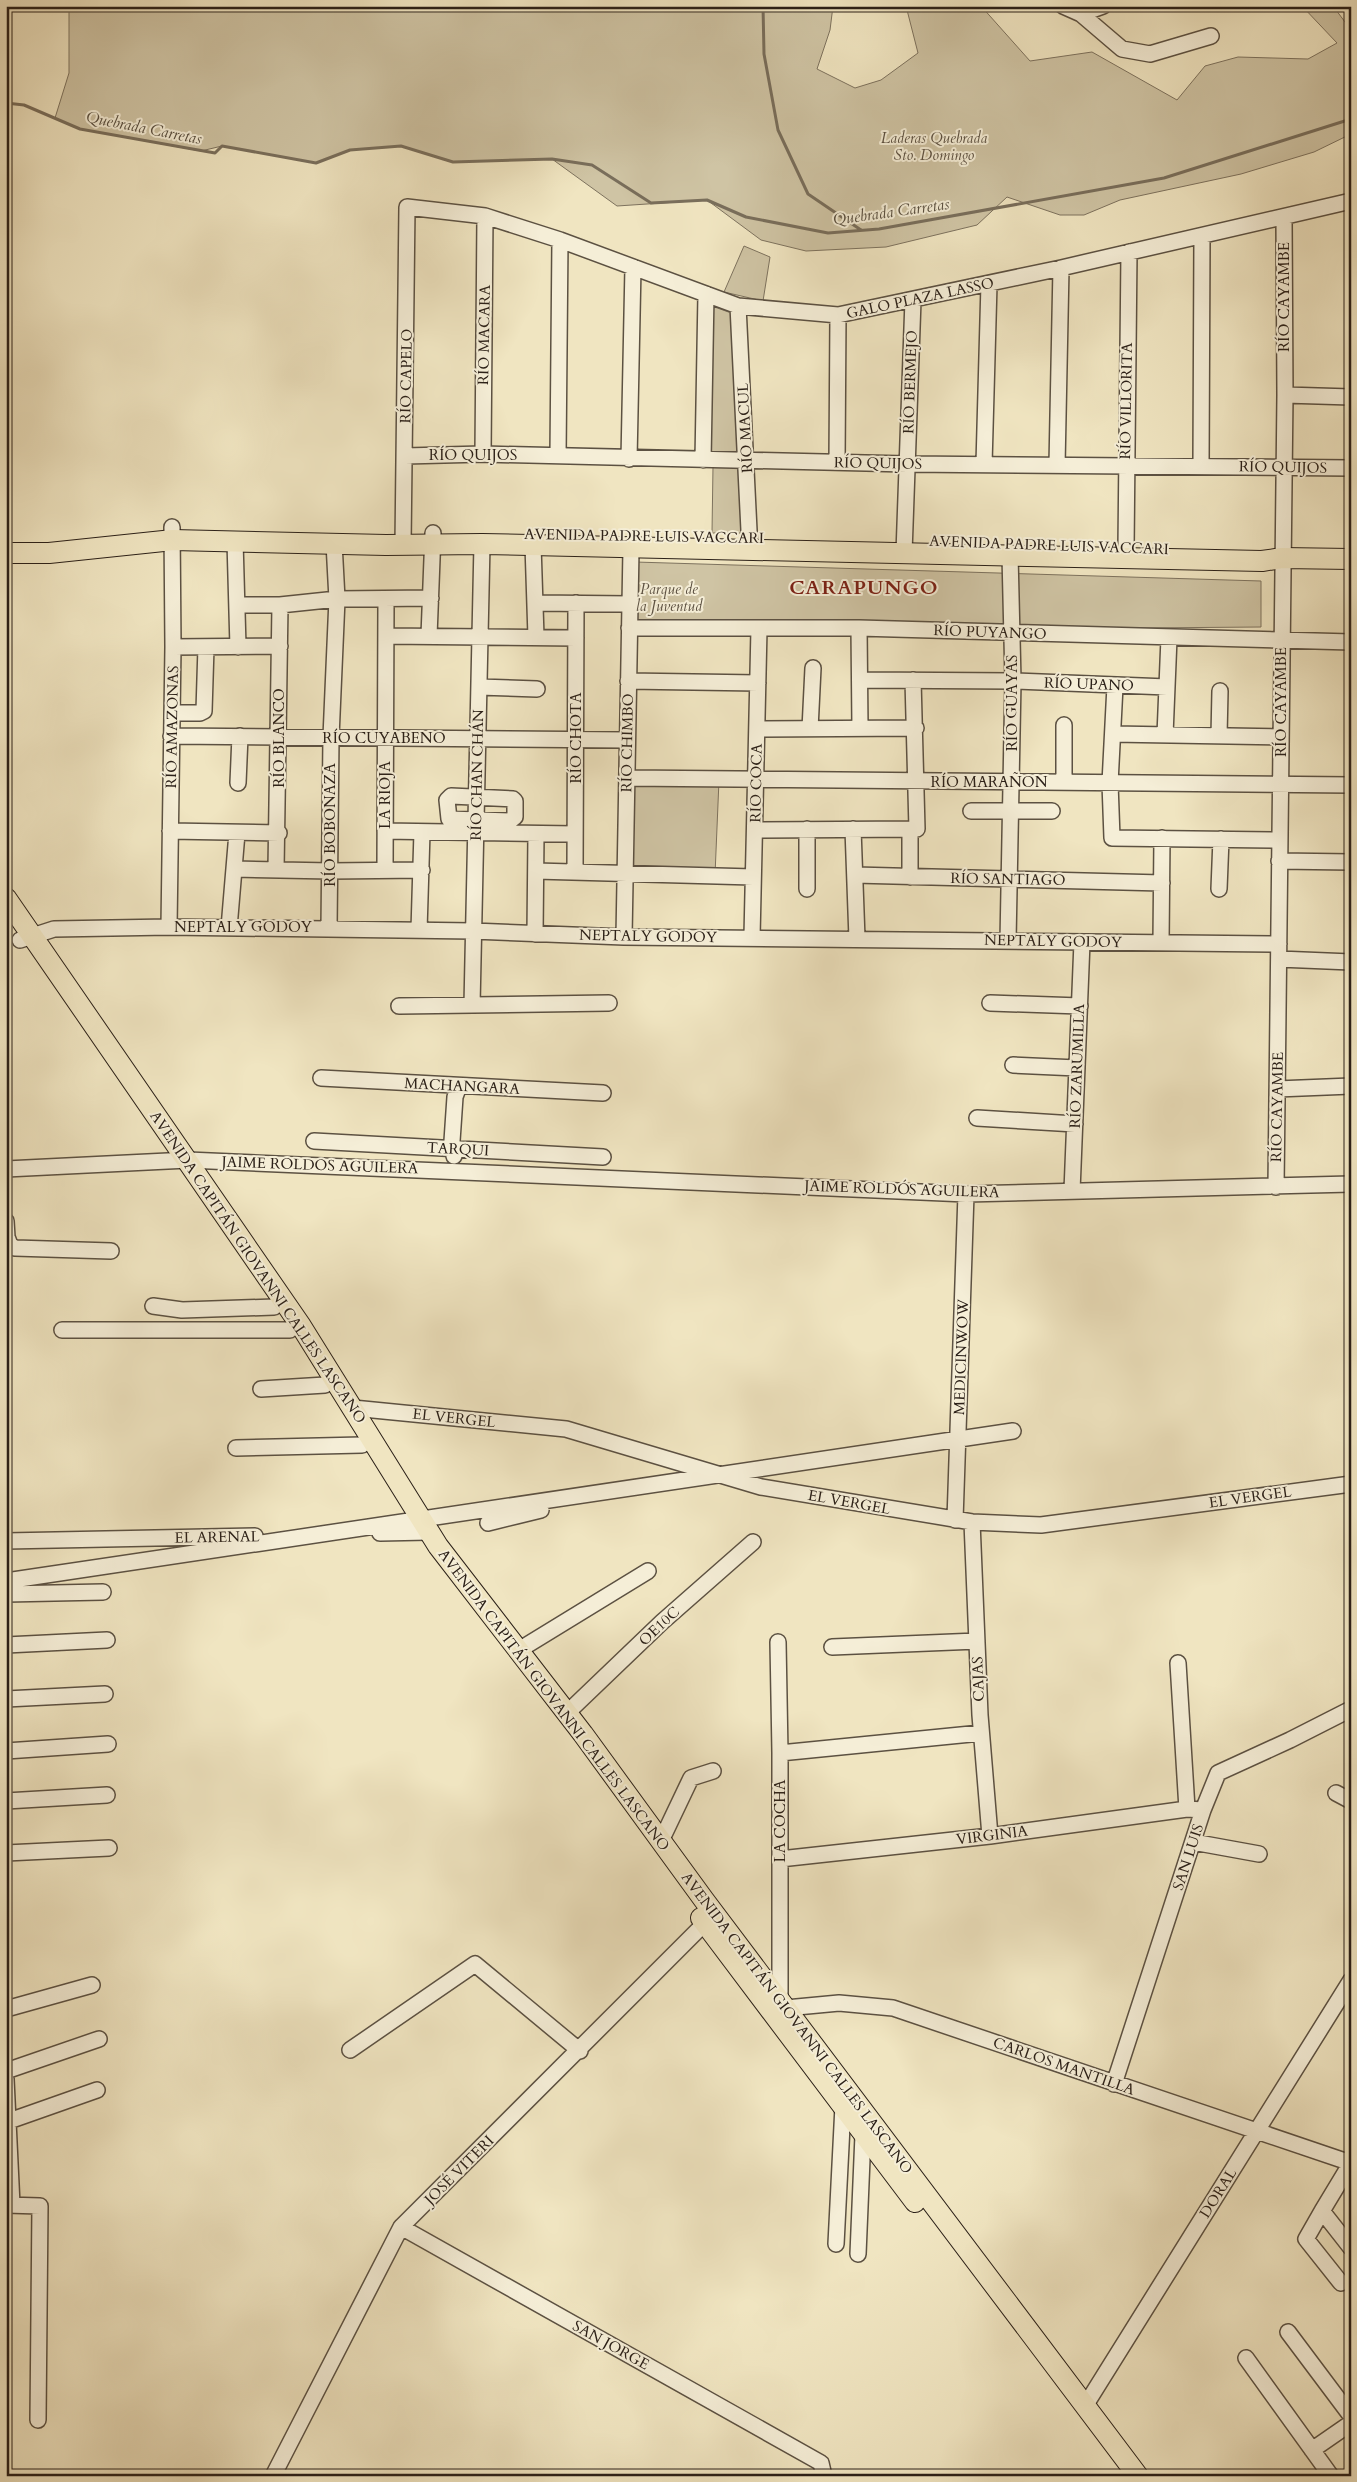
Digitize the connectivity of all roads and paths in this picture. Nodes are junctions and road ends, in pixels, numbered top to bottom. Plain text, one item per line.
1 (1064, 6) edge
2 (1103, 6) edge
3 (1080, 14) junction
4 (1211, 36) dead end
5 (1351, 201) edge
6 (407, 207) joint
7 (485, 216) junction
8 (1284, 218) junction
9 (1202, 236) junction
10 (560, 240) junction
11 (1129, 252) junction
12 (633, 267) junction
13 (1061, 268) junction
14 (989, 284) junction
15 (706, 294) junction
16 (913, 300) junction
17 (738, 306) junction
18 (838, 315) junction
19 (1285, 395) junction
20 (1351, 397) edge
21 (483, 454) junction
22 (405, 456) junction
23 (558, 456) junction
24 (630, 459) junction
25 (703, 460) junction
26 (746, 460) junction
27 (837, 462) junction
28 (907, 464) junction
29 (984, 464) junction
30 (1057, 465) junction
31 (1125, 466) junction
32 (1201, 466) junction
33 (1283, 467) junction
34 (1351, 468) edge
35 (172, 534) junction
36 (403, 539) junction
37 (432, 539) junction
38 (6, 541) edge
39 (235, 541) junction
40 (334, 543) junction
41 (482, 544) junction
42 (750, 544) junction
43 (533, 546) junction
44 (905, 546) junction
45 (631, 549) junction
46 (1126, 549) junction
47 (6, 553) edge
48 (1010, 555) junction
49 (1282, 558) junction
50 (1351, 559) edge
51 (431, 598) junction
52 (337, 599) junction
53 (386, 600) junction
54 (536, 603) junction
55 (576, 603) junction
56 (630, 604) junction
57 (238, 605) junction
58 (280, 605) junction
59 (629, 628) junction
60 (759, 628) junction
61 (859, 628) junction
62 (1011, 632) junction
63 (386, 636) junction
64 (429, 636) junction
65 (480, 637) junction
66 (536, 637) junction
67 (576, 638) junction
68 (1169, 638) junction
69 (1281, 642) junction
70 (1351, 642) edge
71 (280, 646) junction
72 (173, 647) junction
73 (206, 647) junction
74 (238, 647) junction
75 (813, 668) dead end
76 (861, 680) junction
77 (913, 680) junction
78 (628, 681) junction
79 (1013, 681) junction
80 (758, 683) junction
81 (1115, 686) junction
82 (478, 687) junction
83 (1167, 687) junction
84 (537, 689) dead end
85 (1220, 690) dead end
86 (172, 713) junction
87 (1064, 725) dead end
88 (860, 728) junction
89 (916, 728) junction
90 (757, 729) junction
91 (810, 729) junction
92 (1113, 734) junction
93 (1165, 735) junction
94 (171, 736) junction
95 (240, 736) junction
96 (1219, 736) junction
97 (279, 737) junction
98 (331, 737) junction
99 (1280, 737) junction
100 (386, 738) junction
101 (478, 738) junction
102 (576, 740) junction
103 (628, 740) junction
104 (627, 778) junction
105 (756, 778) junction
106 (916, 782) junction
107 (1012, 782) junction
108 (1064, 782) junction
109 (238, 783) dead end
110 (1110, 783) junction
111 (1280, 784) junction
112 (1351, 785) edge
113 (476, 797) junction
114 (972, 811) dead end
115 (1011, 811) junction
116 (1052, 811) dead end
117 (476, 826) junction
118 (807, 829) junction
119 (853, 829) junction
120 (913, 829) junction
121 (754, 830) junction
122 (170, 831) junction
123 (385, 831) junction
124 (422, 832) junction
125 (236, 833) junction
126 (278, 833) junction
127 (536, 834) junction
128 (576, 834) junction
129 (1162, 838) junction
130 (1221, 839) junction
131 (1280, 840) junction
132 (1279, 861) junction
133 (1351, 862) edge
134 (234, 869) junction
135 (276, 870) junction
136 (385, 870) junction
137 (422, 870) junction
138 (330, 871) junction
139 (536, 871) junction
140 (575, 872) junction
141 (625, 875) junction
142 (855, 875) junction
143 (753, 877) junction
144 (910, 877) junction
145 (1010, 879) junction
146 (1162, 882) junction
147 (807, 889) dead end
148 (1219, 889) dead end
149 (6, 898) edge
150 (6, 921) edge
151 (168, 927) junction
152 (230, 928) junction
153 (330, 928) junction
154 (419, 930) junction
155 (474, 931) junction
156 (535, 934) junction
157 (624, 937) junction
158 (752, 937) junction
159 (26, 938) junction
160 (857, 939) junction
161 (1008, 941) junction
162 (1082, 942) junction
163 (1161, 942) junction
164 (1279, 944) junction
165 (1279, 960) junction
166 (1351, 962) edge
167 (990, 1003) dead end
168 (609, 1004) dead end
169 (472, 1005) junction
170 (399, 1006) dead end
171 (1080, 1006) junction
172 (1013, 1065) dead end
173 (1077, 1068) junction
174 (320, 1078) dead end
175 (459, 1086) junction
176 (1351, 1086) edge
177 (1277, 1089) junction
178 (602, 1093) dead end
179 (977, 1118) dead end
180 (1075, 1124) junction
181 (314, 1141) dead end
182 (455, 1148) junction
183 (603, 1157) dead end
184 (182, 1160) junction
185 (6, 1169) edge
186 (453, 1170) junction
187 (1351, 1184) edge
188 (1276, 1187) junction
189 (1072, 1191) junction
190 (966, 1194) junction
191 (6, 1221) edge
192 (111, 1251) dead end
193 (153, 1306) dead end
194 (274, 1307) junction
195 (62, 1330) dead end
196 (290, 1330) junction
197 (325, 1385) junction
198 (261, 1389) dead end
199 (353, 1408) junction
200 (1013, 1431) dead end
201 (362, 1445) junction
202 (236, 1448) dead end
203 (700, 1469) junction
204 (1351, 1484) edge
205 (955, 1520) junction
206 (972, 1522) junction
207 (488, 1523) dead end
208 (421, 1532) junction
209 (6, 1541) edge
210 (753, 1542) dead end
211 (648, 1571) dead end
212 (6, 1581) edge
213 (103, 1592) dead end
214 (6, 1594) edge
215 (107, 1640) dead end
216 (977, 1641) junction
217 (778, 1642) dead end
218 (6, 1644) edge
219 (832, 1647) dead end
220 (519, 1650) junction
221 (1178, 1663) dead end
222 (105, 1694) dead end
223 (6, 1699) edge
224 (1351, 1708) edge
225 (567, 1713) junction
226 (981, 1733) junction
227 (108, 1744) dead end
228 (6, 1751) edge
229 (780, 1753) junction
230 (713, 1771) dead end
231 (1336, 1793) dead end
232 (107, 1795) dead end
233 (6, 1801) edge
234 (1351, 1801) edge
235 (1187, 1809) junction
236 (1203, 1810) junction
237 (990, 1836) junction
238 (661, 1841) junction
239 (1193, 1842) junction
240 (108, 1848) dead end
241 (6, 1853) edge
242 (1259, 1854) dead end
243 (780, 1859) junction
244 (709, 1918) junction
245 (1351, 1980) edge
246 (92, 1985) dead end
247 (780, 2008) junction
248 (6, 2009) edge
249 (99, 2039) dead end
250 (350, 2050) dead end
251 (580, 2051) junction
252 (6, 2071) edge
253 (6, 2079) edge
254 (1114, 2084) junction
255 (98, 2090) dead end
256 (843, 2106) junction
257 (9, 2121) junction
258 (1256, 2132) junction
259 (862, 2135) junction
260 (1351, 2163) edge
261 (9, 2205) edge
262 (1322, 2210) junction
263 (401, 2228) junction
264 (836, 2244) dead end
265 (1351, 2248) edge
266 (858, 2254) dead end
267 (1341, 2283) dead end
268 (1288, 2332) dead end
269 (1246, 2358) dead end
270 (1085, 2406) junction
271 (1351, 2416) edge
272 (38, 2420) dead end
273 (1351, 2423) edge
274 (1351, 2434) edge
275 (1315, 2453) junction
276 (822, 2470) edge
277 (273, 2476) edge
278 (1125, 2476) edge
279 (1138, 2476) edge
280 (1331, 2476) edge

1 - 3 street
2 - 3 street
3 - 4 street
5 - 8 street, GALO PLAZA LASSO
6 - 7 street, GALO PLAZA LASSO
6 - 22 street, RÍO CAPELO
7 - 10 street, GALO PLAZA LASSO
7 - 21 street, RÍO MACARA
8 - 9 street, GALO PLAZA LASSO
8 - 19 street, RÍO CAYAMBE
9 - 11 street, GALO PLAZA LASSO
9 - 32 street
10 - 12 street, GALO PLAZA LASSO
10 - 23 street
11 - 13 street, GALO PLAZA LASSO
11 - 31 street, RÍO VILLORITA
12 - 15 street, GALO PLAZA LASSO
12 - 24 street
13 - 14 street, GALO PLAZA LASSO
13 - 30 street
14 - 16 street, GALO PLAZA LASSO
14 - 29 street
15 - 17 street, GALO PLAZA LASSO
15 - 25 street
16 - 18 street, GALO PLAZA LASSO
16 - 28 street, RÍO BERMEJO
17 - 18 street, GALO PLAZA LASSO
17 - 26 street, RÍO MACUL
18 - 27 street
19 - 20 street
19 - 33 street, RÍO CAYAMBE
21 - 22 street, RÍO QUIJOS
21 - 23 street, RÍO QUIJOS
22 - 36 street, RÍO CAPELO
23 - 24 street, RÍO QUIJOS
24 - 25 street, RÍO QUIJOS
25 - 26 street, RÍO QUIJOS
26 - 27 street, RÍO QUIJOS
26 - 42 street, RÍO MACUL
27 - 28 street, RÍO QUIJOS
28 - 29 street, RÍO QUIJOS
28 - 44 street, RÍO BERMEJO
29 - 30 street, RÍO QUIJOS
30 - 31 street, RÍO QUIJOS
31 - 32 street, RÍO QUIJOS
31 - 46 street, RÍO VILLORITA
32 - 33 street, RÍO QUIJOS
33 - 34 street, RÍO QUIJOS
33 - 49 street, RÍO CAYAMBE
35 - 36 main road, AVENIDA PADRE LUIS VACCARI
35 - 38 main road, AVENIDA PADRE LUIS VACCARI
35 - 39 main road, AVENIDA PADRE LUIS VACCARI
35 - 47 main road, AVENIDA PADRE LUIS VACCARI
35 - 72 street, RÍO AMAZONAS
36 - 37 main road, AVENIDA PADRE LUIS VACCARI
36 - 40 main road, AVENIDA PADRE LUIS VACCARI
37 - 41 main road, AVENIDA PADRE LUIS VACCARI
37 - 42 main road, AVENIDA PADRE LUIS VACCARI
37 - 51 street
39 - 40 main road, AVENIDA PADRE LUIS VACCARI
39 - 57 street
40 - 52 street, RÍO BOBONAZA
41 - 43 main road, AVENIDA PADRE LUIS VACCARI
41 - 65 street, RÍO CHAN CHÁN
42 - 44 main road, AVENIDA PADRE LUIS VACCARI
42 - 45 main road, AVENIDA PADRE LUIS VACCARI
43 - 45 main road, AVENIDA PADRE LUIS VACCARI
43 - 54 street
44 - 46 main road, AVENIDA PADRE LUIS VACCARI
44 - 48 main road, AVENIDA PADRE LUIS VACCARI
45 - 56 street, RÍO CHIMBO
46 - 49 main road, AVENIDA PADRE LUIS VACCARI
48 - 49 main road, AVENIDA PADRE LUIS VACCARI
48 - 62 street, RÍO GUAYAS
49 - 50 main road, AVENIDA PADRE LUIS VACCARI
49 - 69 street, RÍO CAYAMBE
51 - 53 street
51 - 64 street
52 - 53 street
52 - 58 street
52 - 98 street, RÍO BOBONAZA
53 - 63 street, LA RIOJA
54 - 55 street
54 - 66 street
55 - 56 street
55 - 67 street, RÍO CHOTA
56 - 59 street, RÍO CHIMBO
57 - 58 street
57 - 74 street
58 - 71 street, RÍO BLANCO
59 - 60 street, RÍO PUYANGO
59 - 78 street, RÍO CHIMBO
60 - 61 street, RÍO PUYANGO
60 - 80 street, RÍO COCA
61 - 62 street, RÍO PUYANGO
61 - 76 street
62 - 68 street, RÍO PUYANGO
62 - 79 street, RÍO GUAYAS
63 - 64 street
63 - 100 street, LA RIOJA
64 - 65 street
65 - 66 street
65 - 82 street, RÍO CHAN CHÁN
66 - 67 street
67 - 102 street, RÍO CHOTA
68 - 69 street, RÍO PUYANGO
68 - 83 street
69 - 70 street, RÍO PUYANGO
69 - 99 street, RÍO CAYAMBE
71 - 74 street
71 - 97 street, RÍO BLANCO
72 - 73 street
72 - 86 street, RÍO AMAZONAS
73 - 74 street
73 - 86 street
75 - 91 street
76 - 77 street, RÍO UPANO
76 - 88 street
77 - 79 street, RÍO UPANO
77 - 89 street
78 - 80 street
78 - 103 street, RÍO CHIMBO
79 - 81 street, RÍO UPANO
79 - 107 street, RÍO GUAYAS
80 - 90 street, RÍO COCA
81 - 83 street, RÍO UPANO
81 - 92 street
82 - 84 street
82 - 101 street, RÍO CHAN CHÁN
83 - 93 street
85 - 96 street
86 - 94 street, RÍO AMAZONAS
87 - 108 street
88 - 89 street
88 - 91 street
89 - 106 street
90 - 91 street
90 - 105 street, RÍO COCA
92 - 93 street
92 - 110 street
93 - 96 street
94 - 95 street, RÍO CUYABENO
94 - 122 street, RÍO AMAZONAS
95 - 97 street, RÍO CUYABENO
95 - 109 street
96 - 99 street
97 - 98 street, RÍO CUYABENO
97 - 126 street, RÍO BLANCO
98 - 100 street, RÍO CUYABENO
98 - 138 street, RÍO BOBONAZA
99 - 111 street, RÍO CAYAMBE
100 - 101 street, RÍO CUYABENO
100 - 123 street, LA RIOJA
101 - 102 street, RÍO CUYABENO
101 - 113 street, RÍO CHAN CHÁN
102 - 103 street, RÍO CUYABENO
102 - 128 street, RÍO CHOTA
103 - 104 street, RÍO CHIMBO
104 - 105 street, RÍO MARAÑON
104 - 141 street, RÍO CHIMBO
105 - 106 street, RÍO MARAÑON
105 - 121 street, RÍO COCA
106 - 107 street, RÍO MARAÑON
106 - 120 street
107 - 108 street, RÍO MARAÑON
107 - 115 street, RÍO GUAYAS
108 - 110 street, RÍO MARAÑON
110 - 111 street, RÍO MARAÑON
110 - 129 street
111 - 112 street, RÍO MARAÑON
111 - 131 street, RÍO CAYAMBE
113 - 117 street, RÍO CHAN CHÁN
113 - 117 street
113 - 117 street
114 - 115 street
115 - 116 street
115 - 145 street, RÍO GUAYAS
117 - 124 street
117 - 127 street
117 - 155 street, RÍO CHAN CHÁN
118 - 119 street
118 - 121 street
118 - 147 street
119 - 120 street
119 - 142 street
120 - 144 street
121 - 143 street, RÍO COCA
122 - 125 street
122 - 151 street, RÍO AMAZONAS
123 - 124 street
123 - 136 street, LA RIOJA
124 - 137 street
125 - 126 street
125 - 134 street
126 - 135 street, RÍO BLANCO
127 - 128 street
127 - 139 street
128 - 140 street, RÍO CHOTA
129 - 130 street
129 - 146 street
130 - 131 street
130 - 148 street
131 - 132 street, RÍO CAYAMBE
132 - 133 street
132 - 164 street, RÍO CAYAMBE
134 - 135 street
134 - 152 street
135 - 138 street
136 - 137 street
136 - 138 street
137 - 154 street
138 - 153 street, RÍO BOBONAZA
139 - 140 street
139 - 156 street
140 - 141 street
141 - 143 street
141 - 157 street, RÍO CHIMBO
142 - 144 street, RÍO SANTIAGO
142 - 160 street
143 - 158 street, RÍO COCA
144 - 145 street, RÍO SANTIAGO
145 - 146 street, RÍO SANTIAGO
145 - 161 street, RÍO GUAYAS
146 - 163 street
149 - 159 main road, AVENIDA CAPITÁN GIOVANNI CALLES LASCANO
150 - 159 main road, AVENIDA CAPITÁN GIOVANNI CALLES LASCANO
151 - 152 street, NEPTALY GODOY
151 - 159 street, NEPTALY GODOY
152 - 153 street, NEPTALY GODOY
153 - 154 street, NEPTALY GODOY
154 - 155 street, NEPTALY GODOY
155 - 156 street, NEPTALY GODOY
155 - 169 street, RÍO CHAN CHÁN
156 - 157 street, NEPTALY GODOY
157 - 158 street, NEPTALY GODOY
158 - 160 street, NEPTALY GODOY
159 - 184 main road, AVENIDA CAPITÁN GIOVANNI CALLES LASCANO
160 - 161 street, NEPTALY GODOY
161 - 162 street, NEPTALY GODOY
162 - 163 street, NEPTALY GODOY
162 - 171 street, RÍO ZARUMILLA
163 - 164 street, NEPTALY GODOY
164 - 165 street, RÍO CAYAMBE
165 - 166 street
165 - 177 street, RÍO CAYAMBE
167 - 171 street
168 - 169 street
169 - 170 street
171 - 173 street, RÍO ZARUMILLA
172 - 173 street
173 - 180 street, RÍO ZARUMILLA
174 - 175 street, MACHANGARA
175 - 178 street, MACHANGARA
175 - 182 street
176 - 177 street
177 - 188 street, RÍO CAYAMBE
179 - 180 street
180 - 189 street, RÍO ZARUMILLA
181 - 182 street, TARQUI
182 - 183 street, TARQUI
182 - 186 street
184 - 185 street, JAIME ROLDOS AGUILERA
184 - 186 street, JAIME ROLDOS AGUILERA
184 - 194 main road, AVENIDA CAPITÁN GIOVANNI CALLES LASCANO
184 - 199 main road, AVENIDA CAPITÁN GIOVANNI CALLES LASCANO
186 - 190 street, JAIME ROLDÓS AGUILERA
187 - 188 street, JAIME ROLDÓS AGUILERA
188 - 189 street, JAIME ROLDÓS AGUILERA
189 - 190 street, JAIME ROLDÓS AGUILERA
190 - 205 street, MEDICINWOW
191 - 192 street
193 - 194 street
194 - 196 main road, AVENIDA CAPITÁN GIOVANNI CALLES LASCANO
195 - 196 street
196 - 197 main road, AVENIDA CAPITÁN GIOVANNI CALLES LASCANO
197 - 198 street
197 - 201 main road, AVENIDA CAPITÁN GIOVANNI CALLES LASCANO
199 - 203 street, EL VERGEL
199 - 208 main road, AVENIDA CAPITÁN GIOVANNI CALLES LASCANO
200 - 212 street
201 - 202 street
201 - 208 main road, AVENIDA CAPITÁN GIOVANNI CALLES LASCANO
203 - 205 street, EL VERGEL
203 - 207 street
204 - 206 street, EL VERGEL
205 - 206 street, EL VERGEL
206 - 216 street, CAJAS
208 - 209 street, EL ARENAL
208 - 220 main road, AVENIDA CAPITÁN GIOVANNI CALLES LASCANO
208 - 244 main road, AVENIDA CAPITÁN GIOVANNI CALLES LASCANO
210 - 225 street, OE10C
211 - 220 street
213 - 214 street
215 - 218 street
216 - 219 street
216 - 226 street, CAJAS
217 - 229 street, LA COCHA
220 - 225 main road, AVENIDA CAPITÁN GIOVANNI CALLES LASCANO
221 - 235 street
222 - 223 street
224 - 236 street, SAN LUIS
225 - 238 main road, AVENIDA CAPITÁN GIOVANNI CALLES LASCANO
226 - 229 street
226 - 237 street, CAJAS
227 - 228 street
229 - 243 street, LA COCHA
230 - 238 street
231 - 234 street
232 - 233 street
235 - 236 street, VIRGINIA
235 - 237 street, VIRGINIA
236 - 239 street, SAN LUIS
237 - 243 street, VIRGINIA
238 - 244 main road, AVENIDA CAPITÁN GIOVANNI CALLES LASCANO
239 - 242 street
239 - 254 street, SAN LUIS
240 - 241 street
243 - 247 street, LA COCHA
244 - 247 main road, AVENIDA CAPITÁN GIOVANNI CALLES LASCANO
244 - 251 street, JOSÉ VITERI
245 - 258 street, DORAL
246 - 248 street
247 - 254 street, CARLOS MANTILLA
247 - 256 main road, AVENIDA CAPITÁN GIOVANNI CALLES LASCANO
247 - 270 main road, AVENIDA CAPITÁN GIOVANNI CALLES LASCANO
249 - 252 street
250 - 251 street
251 - 263 street, JOSÉ VITERI
253 - 257 street
254 - 258 street, CARLOS MANTILLA
255 - 257 street
256 - 259 main road, AVENIDA CAPITÁN GIOVANNI CALLES LASCANO
256 - 264 street
257 - 261 street
258 - 260 street, CARLOS MANTILLA
258 - 270 street, DORAL
259 - 266 street
259 - 278 main road, AVENIDA CAPITÁN GIOVANNI CALLES LASCANO
260 - 262 street
261 - 272 street
262 - 265 street
262 - 267 street
263 - 276 street, SAN JORGE
263 - 277 street, JOSÉ VITERI
268 - 271 street
269 - 275 street
270 - 279 main road, AVENIDA CAPITÁN GIOVANNI CALLES LASCANO
273 - 275 street
274 - 275 street
275 - 280 street

